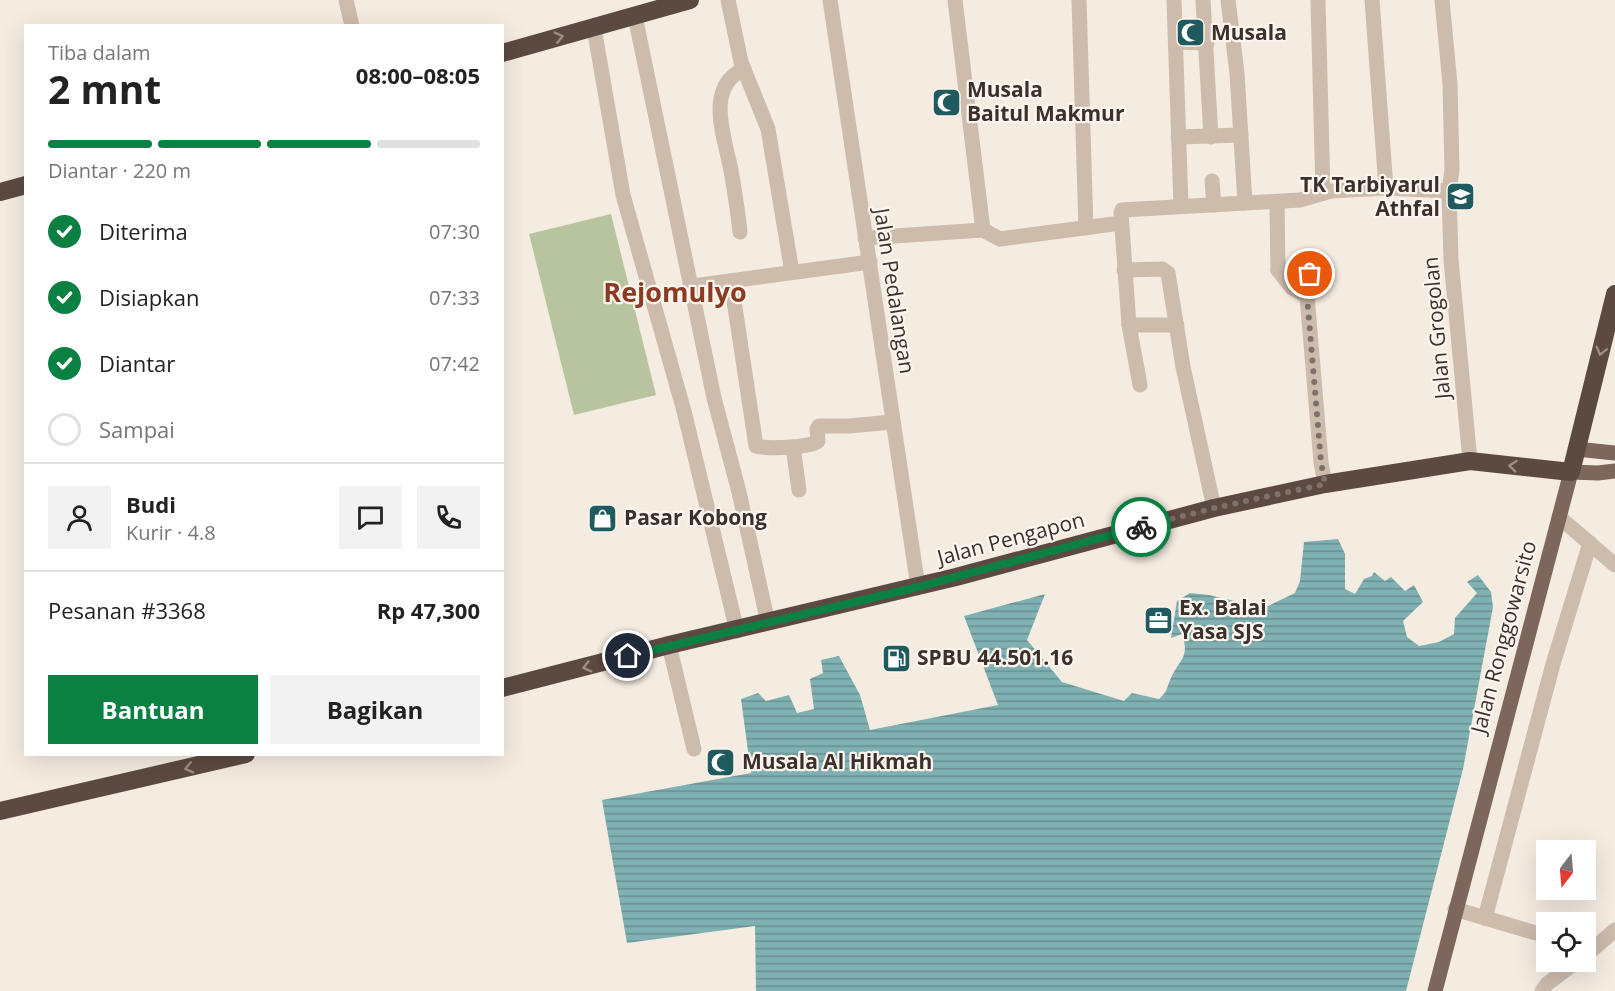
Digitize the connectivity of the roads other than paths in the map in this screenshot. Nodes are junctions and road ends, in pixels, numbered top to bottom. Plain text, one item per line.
1 (346, 0) edge
2 (690, 0) edge
3 (728, 0) edge
4 (830, 0) edge
5 (955, 0) edge
6 (1079, 0) edge
7 (1174, 0) edge
8 (1203, 0) edge
9 (1228, 0) edge
10 (1318, 0) edge
11 (1372, 0) edge
12 (1442, 0) edge
13 (635, 16) junction
14 (352, 24) edge
15 (594, 28) junction
16 (1176, 42) junction
17 (1207, 43) junction
18 (504, 52) edge
19 (744, 69) junction
20 (1241, 135) junction
21 (1178, 137) junction
22 (1211, 137) junction
23 (1212, 181) dead end
24 (24, 186) edge
25 (1386, 188) junction
26 (1449, 191) junction
27 (0, 192) edge
28 (1323, 193) junction
29 (1277, 202) junction
30 (1245, 203) junction
31 (1215, 205) junction
32 (1181, 206) junction
33 (1122, 223) junction
34 (1086, 228) junction
35 (983, 230) junction
36 (740, 232) dead end
37 (865, 238) junction
38 (870, 262) junction
39 (1125, 270) junction
40 (1278, 270) junction
41 (792, 272) junction
42 (731, 281) junction
43 (693, 286) junction
44 (1615, 294) edge
45 (1307, 296) junction
46 (1129, 325) junction
47 (1176, 325) junction
48 (1140, 385) dead end
49 (892, 422) junction
50 (793, 447) junction
51 (1576, 449) junction
52 (1615, 453) edge
53 (1470, 462) junction
54 (1615, 471) edge
55 (1571, 472) junction
56 (1325, 484) junction
57 (799, 490) dead end
58 (1214, 508) junction
59 (1559, 517) junction
60 (1590, 543) junction
61 (1615, 565) edge
62 (918, 587) junction
63 (768, 623) junction
64 (737, 631) junction
65 (669, 645) junction
66 (504, 687) edge
67 (694, 749) dead end
68 (237, 756) edge
69 (0, 811) edge
70 (1455, 909) junction
71 (1485, 918) junction
72 (1615, 930) edge
73 (1536, 933) edge
74 (1596, 944) edge
75 (1563, 972) edge
76 (1435, 991) edge
77 (1542, 991) edge

1 - 14 street
2 - 13 highway
3 - 19 street
4 - 37 street, Jalan Pedalangan
5 - 35 street
6 - 34 street
7 - 16 street
8 - 17 street
9 - 20 street
10 - 28 street
11 - 25 street
12 - 26 street, Jalan Grogolan
13 - 15 highway
13 - 43 street
18 -> 15 highway
15 - 64 street
16 - 17 street
16 - 21 street
17 - 22 street
19 - 36 street
19 - 41 street
20 - 22 street
20 - 30 street
21 - 22 street
21 - 32 street
23 - 31 street
24 - 27 highway
25 - 26 street
25 - 28 street
26 - 53 street, Jalan Grogolan
28 - 29 street
29 - 30 street
29 - 40 street
30 - 31 street
31 - 32 street
32 - 33 street
33 - 34 street
33 - 39 street
34 - 35 street
35 - 37 street
37 - 38 street, Jalan Pedalangan
38 - 41 street
38 - 49 street, Jalan Pedalangan
39 - 46 street
39 - 47 street
40 - 45 street
40 - 45 street
41 - 42 street
42 - 43 street
42 - 50 street
43 - 63 street
44 -> 51 highway, Jalan Ronggowarsito
45 - 56 street
46 - 47 street
46 - 48 street
47 - 58 street
49 - 50 street
49 - 62 street, Jalan Pedalangan
50 - 57 street
51 - 52 main road
51 - 55 highway, Jalan Ronggowarsito
55 -> 53 highway, Jalan Pengapon
53 - 56 highway, Jalan Pengapon
54 - 55 main road
55 - 59 main road, Jalan Ronggowarsito
56 - 58 highway, Jalan Pengapon
58 - 62 highway, Jalan Pengapon
59 - 60 street
59 - 70 main road, Jalan Ronggowarsito
60 - 61 street
60 - 71 street
62 - 63 highway, Jalan Pengapon
63 - 64 highway, Jalan Pengapon
64 - 65 highway, Jalan Pengapon
65 -> 66 highway, Jalan Pengapon
65 - 67 street
68 -> 69 highway
70 - 71 street
70 - 76 main road, Jalan Ronggowarsito
71 - 73 street
72 - 74 street
75 - 77 street

